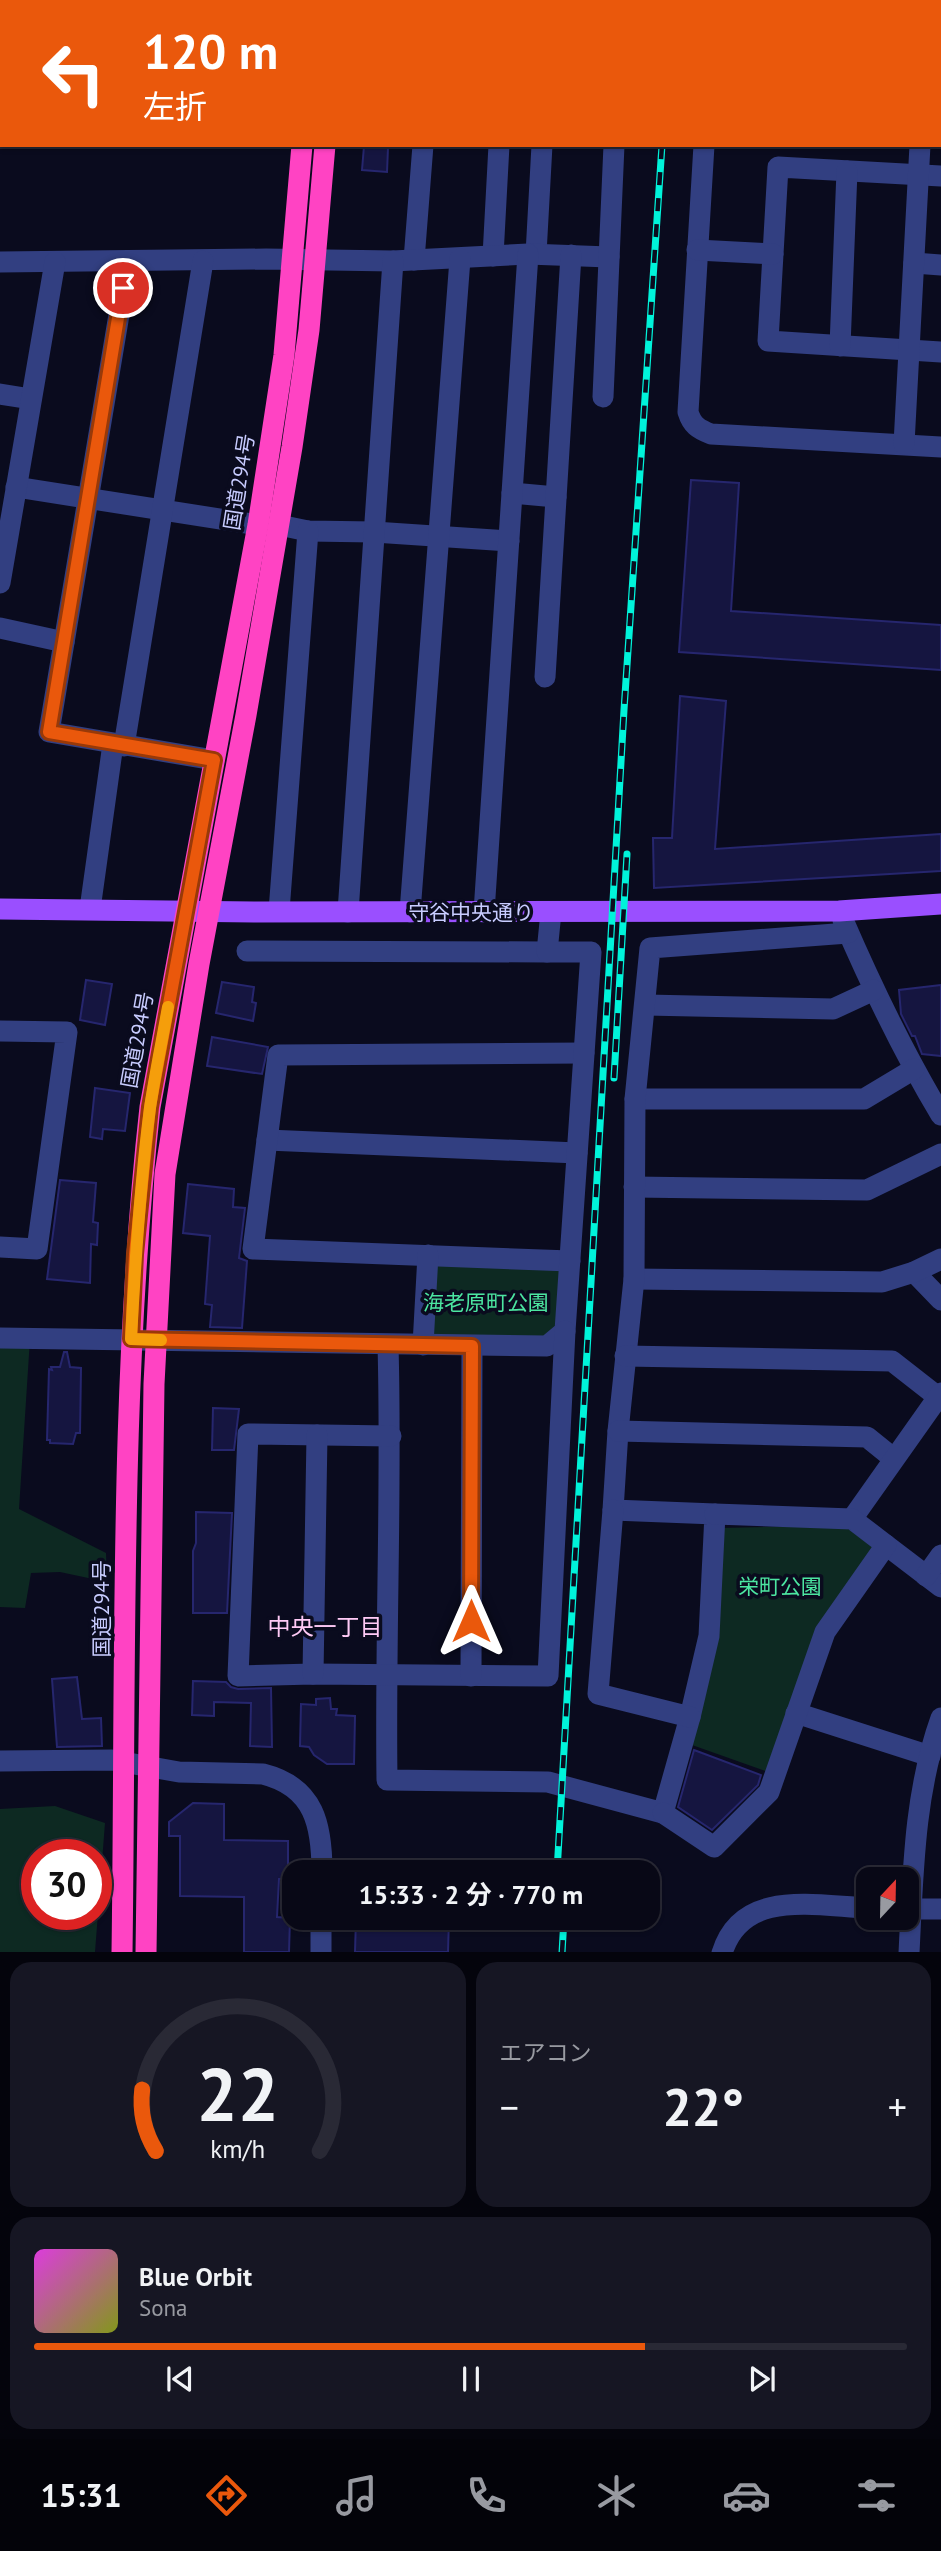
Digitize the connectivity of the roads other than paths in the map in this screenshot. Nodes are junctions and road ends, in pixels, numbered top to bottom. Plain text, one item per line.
1 (302, 147) edge
2 (325, 147) edge
3 (423, 147) edge
4 (499, 147) edge
5 (542, 147) edge
6 (614, 147) edge
7 (704, 147) edge
8 (920, 147) edge
9 (847, 171) junction
10 (919, 175) junction
11 (941, 176) edge
12 (697, 250) junction
13 (532, 254) junction
14 (773, 254) junction
15 (571, 255) junction
16 (493, 256) junction
17 (609, 257) junction
18 (293, 259) junction
19 (317, 259) junction
20 (460, 259) junction
21 (128, 261) junction
22 (203, 261) junction
23 (404, 261) junction
24 (0, 262) edge
25 (55, 262) junction
26 (914, 263) junction
27 (941, 265) edge
28 (840, 346) junction
29 (909, 350) junction
30 (941, 352) edge
31 (0, 394) edge
32 (603, 397) dead end
33 (31, 399) junction
34 (904, 444) junction
35 (941, 447) edge
36 (16, 487) junction
37 (512, 493) junction
38 (556, 497) junction
39 (88, 498) junction
40 (162, 510) junction
41 (257, 525) junction
42 (279, 525) junction
43 (307, 531) junction
44 (374, 532) junction
45 (439, 536) junction
46 (509, 541) junction
47 (0, 583) edge
48 (0, 628) edge
49 (64, 642) junction
50 (545, 677) dead end
51 (118, 745) junction
52 (214, 760) junction
53 (941, 904) edge
54 (0, 909) edge
55 (90, 909) junction
56 (185, 911) junction
57 (279, 911) junction
58 (839, 911) junction
59 (209, 912) junction
60 (348, 912) junction
61 (410, 912) junction
62 (484, 912) junction
63 (551, 912) junction
64 (848, 933) junction
65 (247, 951) dead end
66 (547, 952) junction
67 (873, 990) junction
68 (646, 1005) junction
69 (0, 1031) edge
70 (584, 1053) junction
71 (914, 1069) junction
72 (635, 1099) junction
73 (941, 1115) edge
74 (267, 1140) junction
75 (577, 1153) junction
76 (941, 1154) edge
77 (634, 1186) junction
78 (0, 1247) edge
79 (428, 1255) junction
80 (941, 1259) edge
81 (570, 1261) junction
82 (914, 1272) junction
83 (634, 1279) junction
84 (941, 1300) edge
85 (565, 1331) junction
86 (0, 1338) edge
87 (131, 1339) junction
88 (156, 1340) junction
89 (388, 1345) junction
90 (423, 1345) junction
91 (472, 1346) junction
92 (625, 1356) junction
93 (940, 1395) edge
94 (618, 1431) junction
95 (317, 1435) junction
96 (391, 1436) junction
97 (893, 1458) junction
98 (613, 1510) junction
99 (715, 1514) junction
100 (852, 1519) junction
101 (886, 1545) junction
102 (941, 1555) edge
103 (933, 1582) edge
104 (313, 1674) junction
105 (386, 1676) junction
106 (471, 1676) junction
107 (796, 1713) junction
108 (690, 1717) junction
109 (941, 1718) edge
110 (930, 1756) junction
111 (0, 1762) edge
112 (125, 1762) junction
113 (148, 1766) junction
114 (663, 1813) junction
115 (321, 1860) edge
116 (913, 1867) edge
117 (856, 1907) edge
118 (919, 1909) edge
119 (941, 1909) edge
120 (321, 1930) edge
121 (909, 1930) edge
122 (122, 1952) edge
123 (146, 1952) edge
124 (321, 1952) edge
125 (722, 1952) edge
126 (909, 1952) edge

1 - 18 highway, 国道294号
2 - 19 highway
3 - 23 street
4 - 16 street
5 - 13 street
6 - 17 street
7 - 12 street
8 - 10 street
9 - 10 street
9 - 14 street
9 - 28 street
10 - 11 street
10 - 26 street
12 - 14 street
12 - 34 street
13 - 15 street
13 - 16 street
13 - 37 street
14 - 28 street
15 - 17 street
15 - 38 street
16 - 20 street
17 - 32 street
18 - 19 street
18 - 22 street
18 - 41 highway, 国道294号
19 - 23 street
19 - 42 highway
20 - 23 street
20 - 45 street
21 - 22 street
21 - 25 street
21 - 39 street
22 - 40 street
23 - 44 street
24 - 25 street
25 - 33 street
26 - 27 street
26 - 29 street
28 - 29 street
29 - 30 street
29 - 34 street
31 - 33 street
33 - 36 street
34 - 35 street
36 - 39 street
36 - 47 street
37 - 38 street
37 - 46 street
38 - 50 street
39 - 40 street
39 - 49 street
40 - 41 street
40 - 51 street
41 - 52 highway, 国道294号
42 - 43 street
42 - 59 highway
43 - 44 street
43 - 57 street
44 - 45 street
44 - 60 street
45 - 46 street
45 - 61 street
46 - 62 street
48 - 49 street
49 - 51 street
51 - 52 street
51 - 55 street
52 - 56 highway, 国道294号
53 - 58 main road, 守谷中央通り
54 - 55 main road, 守谷中央通り
55 - 56 main road, 守谷中央通り
56 - 59 main road, 守谷中央通り
56 - 87 highway, 国道294号
57 - 59 main road, 守谷中央通り
57 - 60 main road, 守谷中央通り
58 - 63 main road, 守谷中央通り
58 - 64 street
59 - 88 highway
60 - 61 main road, 守谷中央通り
61 - 62 main road, 守谷中央通り
62 - 63 main road, 守谷中央通り
63 - 66 street
64 - 67 street
64 - 68 street
65 - 66 street
66 - 70 street
67 - 68 street
67 - 71 street
68 - 72 street
69 - 78 street
70 - 74 street
70 - 75 street
71 - 72 street
71 - 73 street
72 - 77 street
74 - 75 street
74 - 79 street
75 - 81 street
76 - 77 street
77 - 83 street
79 - 81 street
79 - 90 street
80 - 82 street
81 - 85 street
82 - 83 street
82 - 84 street
83 - 92 street
85 - 91 street
85 - 106 street
86 - 87 street
87 - 88 street
87 - 112 highway, 国道294号
88 - 89 street
88 - 113 highway
89 - 90 street
89 - 96 street
90 - 91 street
91 - 106 street
92 - 93 street
92 - 94 street
93 - 97 street
94 - 97 street
94 - 98 street
95 - 96 street
95 - 104 street
95 - 104 street
96 - 105 street
97 - 100 street
98 - 99 street
98 - 108 street
99 - 100 street
99 - 108 street
100 - 101 street
101 - 103 street
101 - 107 street
102 - 103 street
104 - 105 street
105 - 106 street
105 - 114 street
107 - 110 street
107 - 114 street
108 - 114 street
109 - 110 street
110 - 116 street
111 - 112 street
112 - 113 street
112 - 122 highway, 国道294号
113 - 115 street
113 - 123 highway
117 - 125 street
118 - 119 street
120 - 124 street
121 - 126 street

